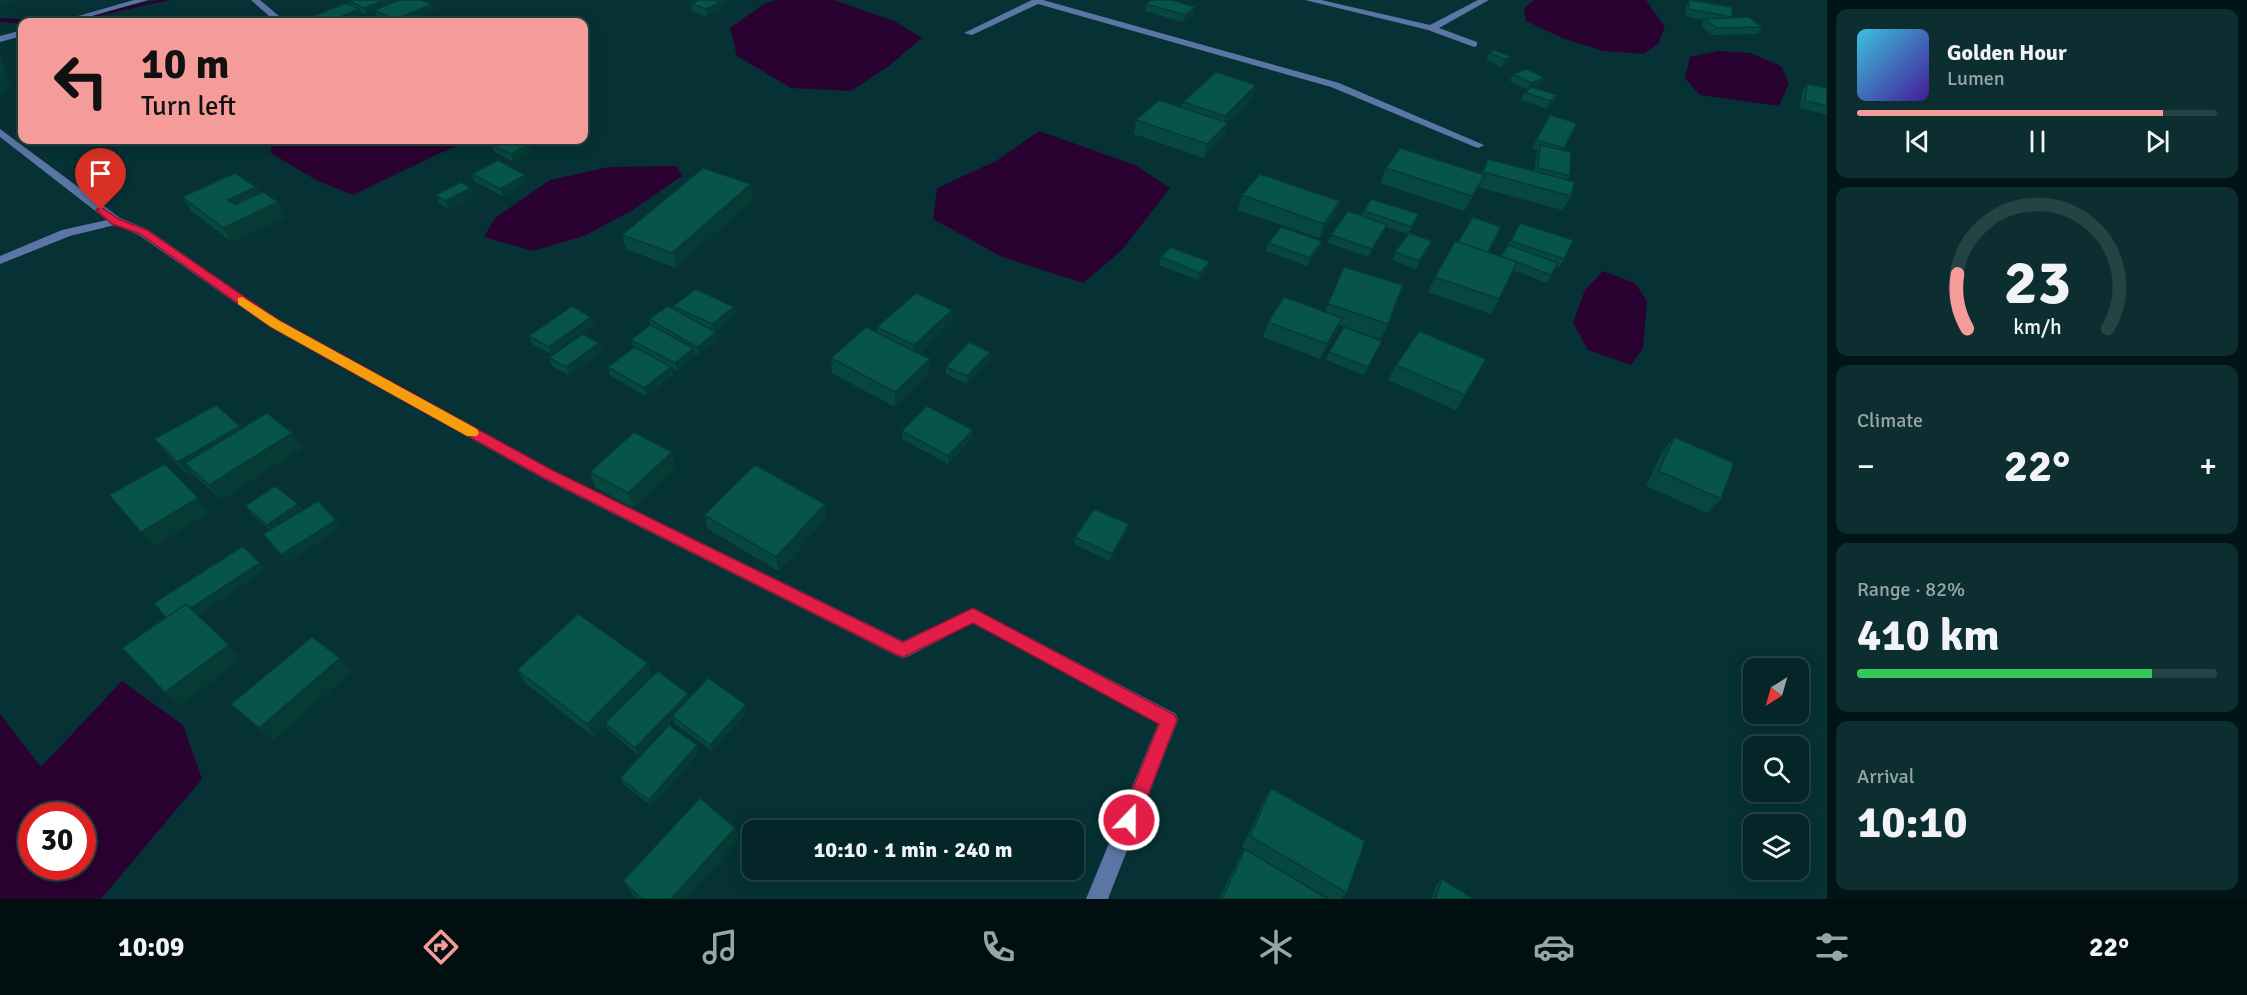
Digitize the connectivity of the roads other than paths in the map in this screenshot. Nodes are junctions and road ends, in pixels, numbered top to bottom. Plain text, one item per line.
1 (144, 0) edge
2 (255, 0) edge
3 (1038, 0) edge
4 (1309, 0) edge
5 (1485, 0) edge
6 (77, 18) edge
7 (276, 18) edge
8 (1431, 28) junction
9 (969, 33) dead end
10 (18, 34) edge
11 (0, 39) edge
12 (1474, 44) dead end
13 (0, 132) edge
14 (1479, 145) dead end
15 (116, 221) junction
16 (0, 260) edge
17 (1097, 899) edge

1 - 6 street
2 - 7 street
3 - 9 street
3 - 14 street
4 - 8 street
5 - 8 street
8 - 12 street
10 - 11 street
13 - 15 street
15 - 16 street
15 - 17 street

